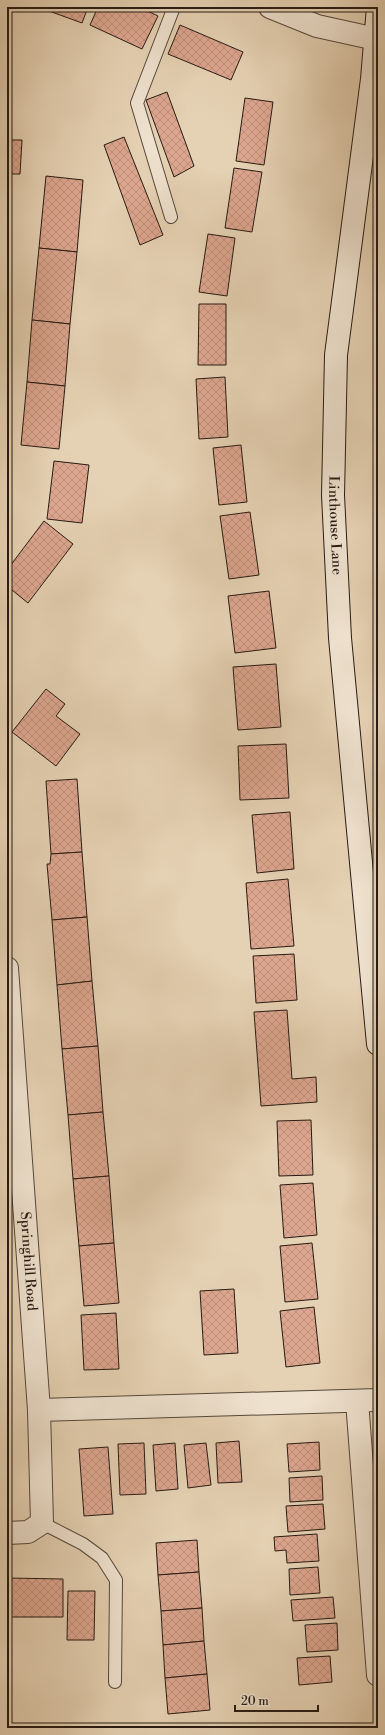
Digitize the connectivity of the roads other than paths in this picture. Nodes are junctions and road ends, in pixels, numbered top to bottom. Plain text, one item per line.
1 (174, 7) edge
2 (270, 7) edge
3 (378, 7) edge
4 (376, 39) junction
5 (171, 217) dead end
6 (7, 968) edge
7 (378, 1044) edge
8 (368, 1400) edge
9 (39, 1410) junction
10 (42, 1523) junction
11 (7, 1533) edge
12 (378, 1675) edge
13 (115, 1682) dead end

1 - 5 lane
2 - 4 street
3 - 4 street, Linthouse Lane
4 - 7 street, Linthouse Lane
6 - 9 street, Springhill Road
8 - 9 street
8 - 12 street
9 - 10 street, Springhill Road
10 - 11 street
10 - 13 lane

